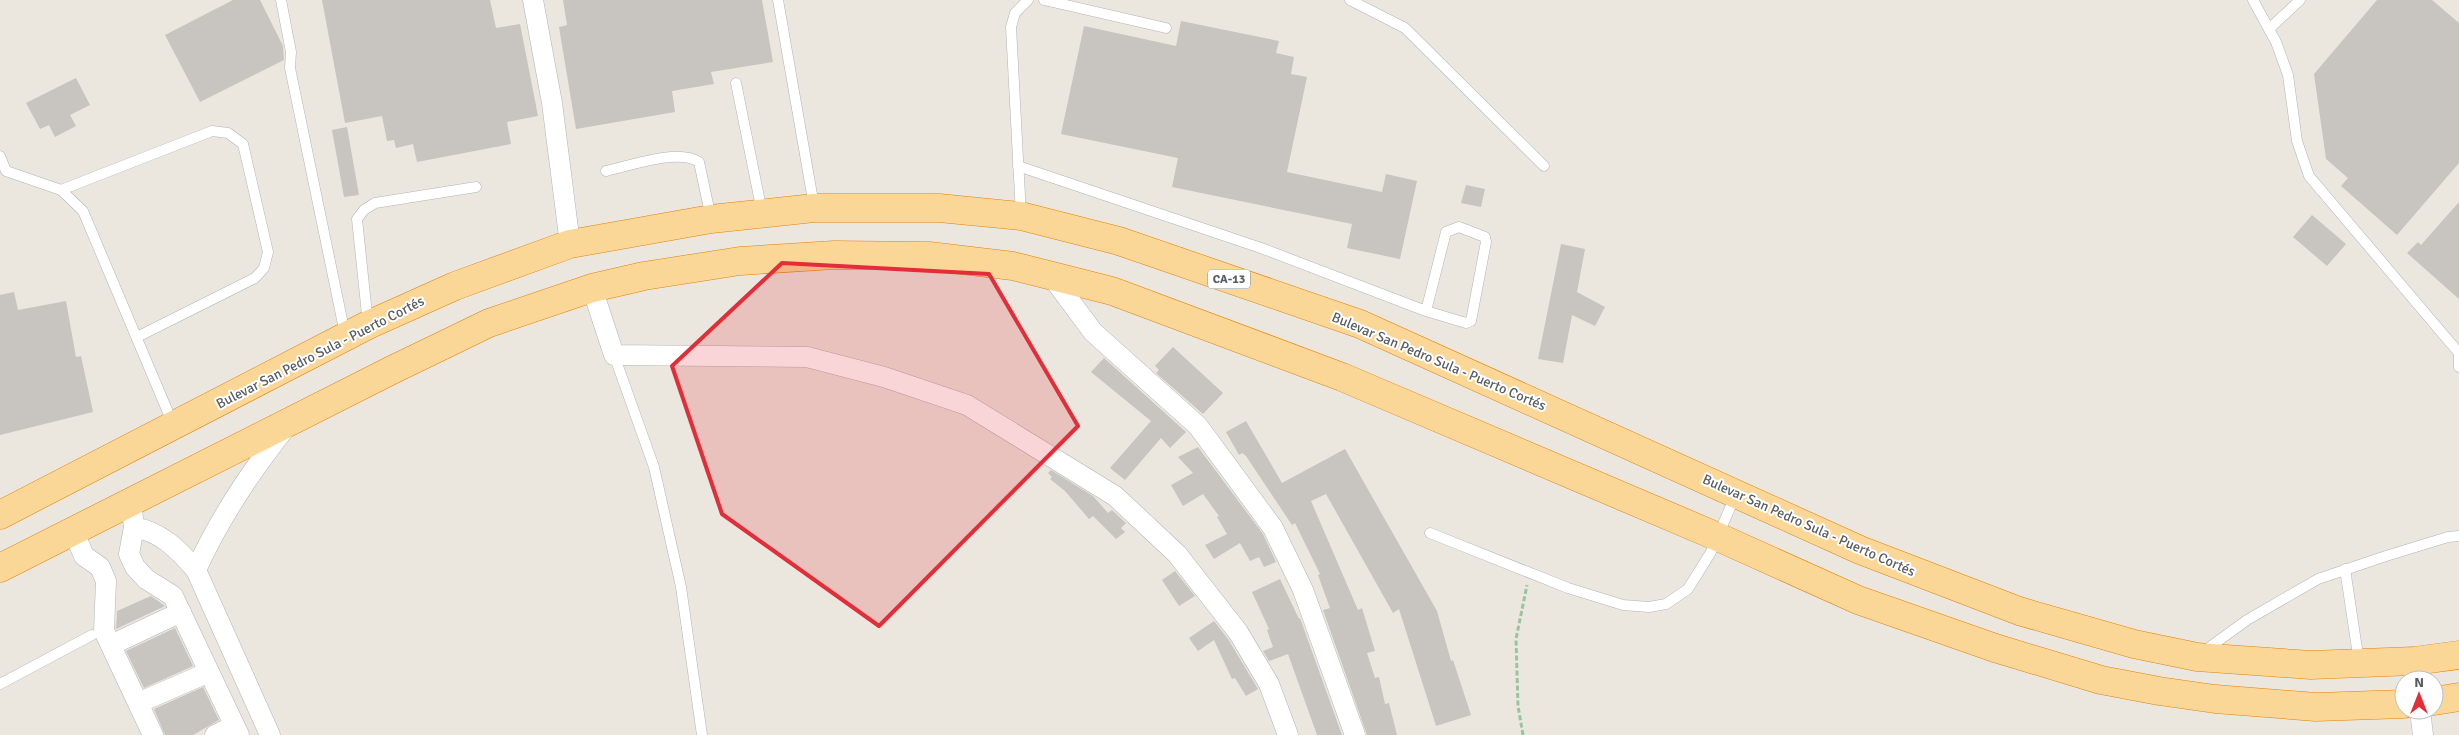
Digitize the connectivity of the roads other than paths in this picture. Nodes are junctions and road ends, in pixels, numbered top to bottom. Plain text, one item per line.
1 (281, 0) edge
2 (532, 0) edge
3 (778, 0) edge
4 (1028, 0) edge
5 (1044, 0) edge
6 (1350, 0) edge
7 (2253, 0) edge
8 (2300, 0) edge
9 (1166, 28) dead end
10 (2269, 29) junction
11 (736, 83) dead end
12 (0, 156) edge
13 (1018, 166) junction
14 (1544, 166) dead end
15 (606, 171) dead end
16 (476, 187) dead end
17 (61, 190) junction
18 (814, 208) junction
19 (762, 213) junction
20 (1021, 216) junction
21 (711, 219) junction
22 (570, 244) junction
23 (1050, 274) junction
24 (592, 288) junction
25 (1426, 311) junction
26 (357, 331) junction
27 (137, 336) junction
28 (2459, 353) edge
29 (614, 355) junction
30 (2459, 367) edge
31 (289, 424) junction
32 (174, 426) junction
33 (1736, 493) junction
34 (133, 514) junction
35 (0, 515) edge
36 (72, 530) junction
37 (1430, 533) dead end
38 (2459, 536) edge
39 (1718, 537) junction
40 (0, 568) edge
41 (2344, 569) junction
42 (196, 570) junction
43 (181, 612) junction
44 (92, 635) dead end
45 (111, 645) junction
46 (2459, 655) edge
47 (2197, 657) junction
48 (2360, 665) junction
49 (209, 672) junction
50 (0, 684) edge
51 (2459, 696) edge
52 (2444, 699) edge
53 (138, 703) junction
54 (2394, 704) edge
55 (2421, 720) edge
56 (237, 730) edge
57 (153, 735) edge
58 (215, 735) edge
59 (270, 735) edge
60 (702, 735) edge
61 (1288, 735) edge
62 (1355, 735) edge
63 (2423, 735) edge

1 - 26 lane
2 - 22 street
3 - 18 lane
4 - 13 lane
5 - 9 lane
6 - 14 lane
7 - 10 lane
8 - 10 lane
10 - 28 lane
11 - 19 lane
12 - 17 lane
13 - 20 lane
13 - 25 lane
15 - 21 lane
16 - 26 lane
17 - 27 lane
17 - 27 lane
18 - 19 highway, Bulevar San Pedro Sula - Puerto Cortés / CA-13
18 - 20 highway, Bulevar San Pedro Sula - Puerto Cortés / CA-13
19 - 21 highway, Bulevar San Pedro Sula - Puerto Cortés / CA-13
20 - 33 highway, Bulevar San Pedro Sula - Puerto Cortés / CA-13
21 - 22 highway, Bulevar San Pedro Sula - Puerto Cortés / CA-13
22 - 26 highway, Bulevar San Pedro Sula - Puerto Cortés / CA-13
23 - 24 highway
23 - 39 highway
23 - 62 street
24 - 29 street
24 - 31 highway
25 - 25 lane
26 - 32 highway, Bulevar San Pedro Sula - Puerto Cortés / CA-13
27 - 32 lane
28 - 30 lane
29 - 60 lane
29 - 61 street
31 - 34 highway
31 - 42 street
32 - 35 highway, Bulevar San Pedro Sula - Puerto Cortés / CA-13
33 - 39 lane
33 - 47 highway, Bulevar San Pedro Sula - Puerto Cortés / CA-13
34 - 36 highway
34 - 42 street
34 - 43 street
36 - 40 highway
36 - 45 street
37 - 39 lane
38 - 41 lane
39 - 54 highway
41 - 47 lane
41 - 48 lane
42 - 59 street
43 - 45 street
43 - 49 street
44 - 50 lane
45 - 53 street
46 - 48 highway, Bulevar San Pedro Sula - Puerto Cortés / CA-13
47 - 48 highway, Bulevar San Pedro Sula - Puerto Cortés / CA-13
49 - 53 street
49 - 56 street
51 - 52 highway
53 - 57 street
55 - 63 street
56 - 58 street

